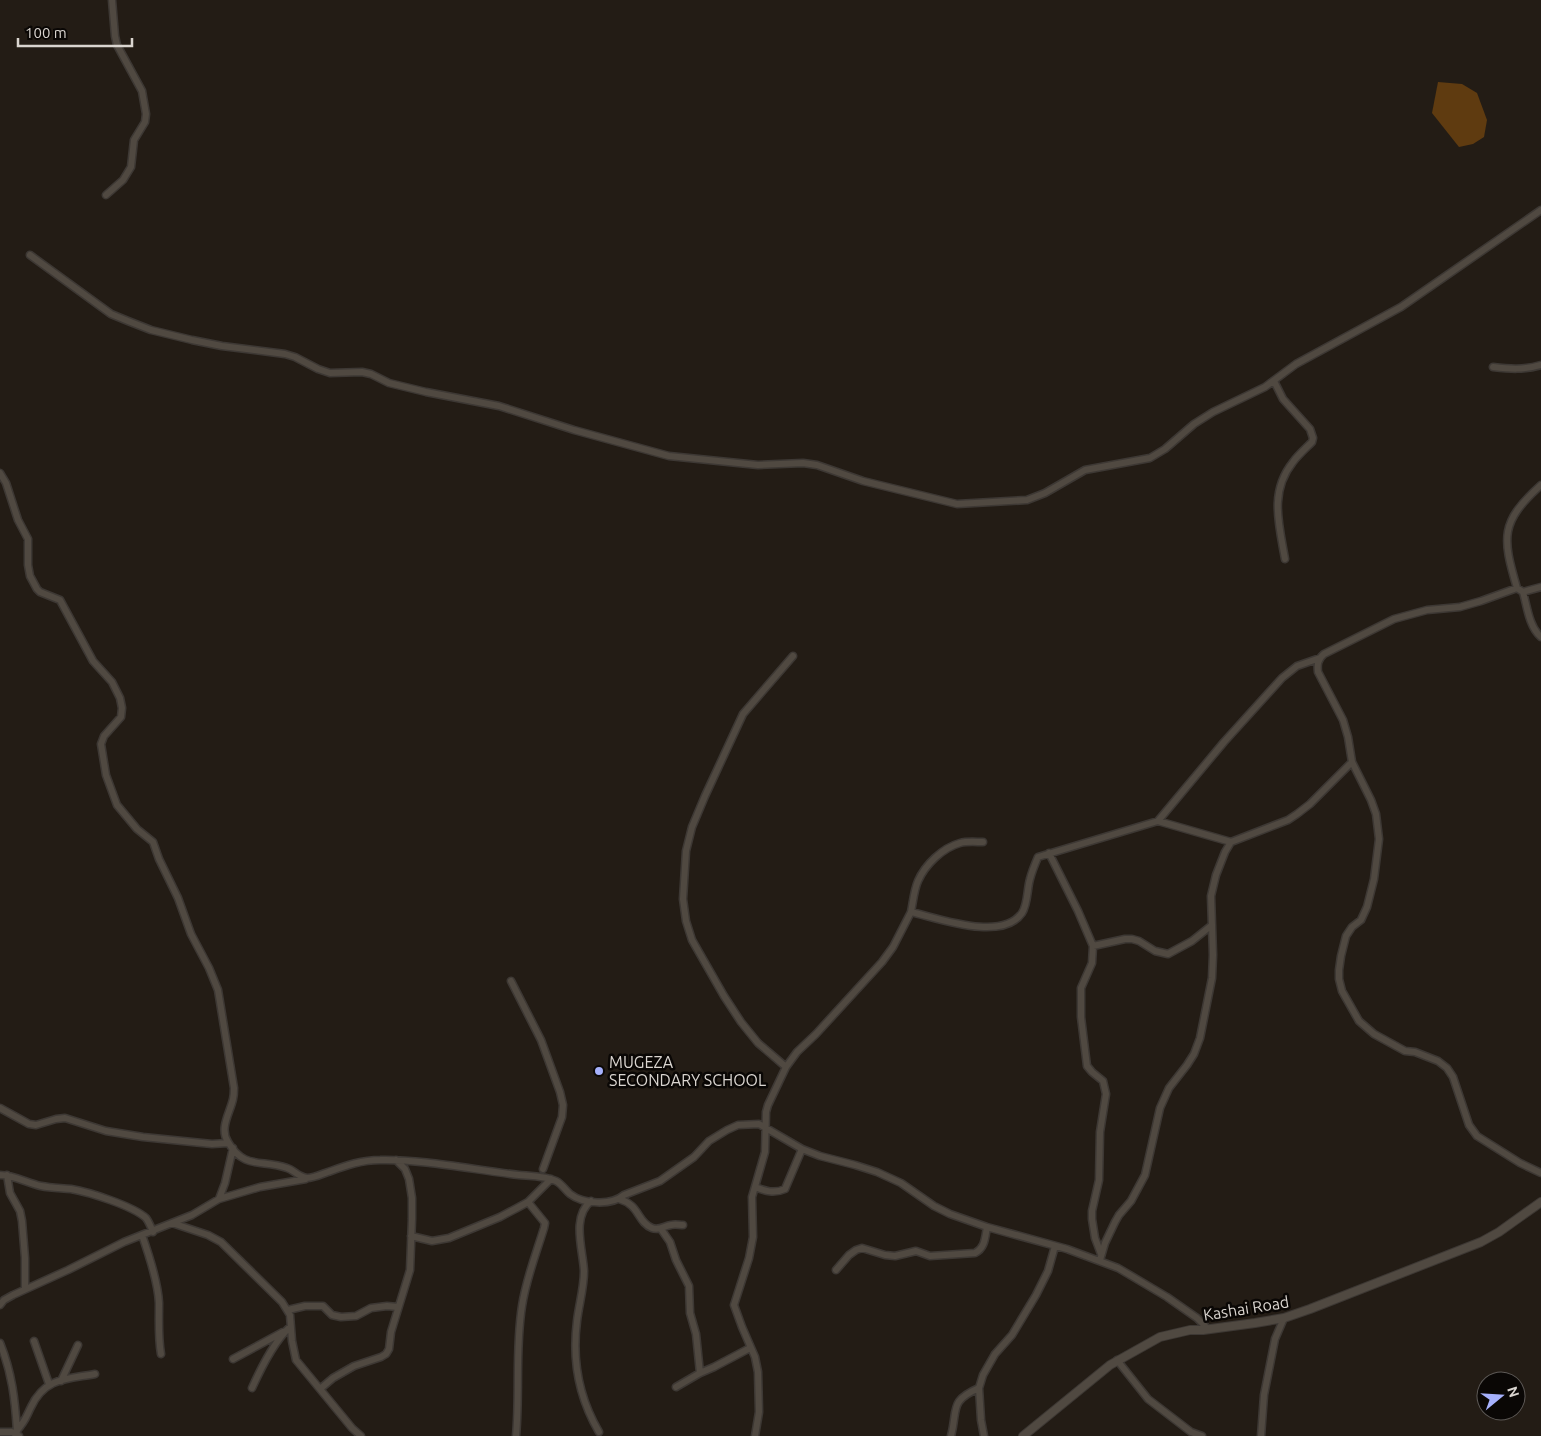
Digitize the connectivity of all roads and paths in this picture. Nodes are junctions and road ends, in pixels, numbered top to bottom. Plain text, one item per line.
1 (112, 0) edge
2 (106, 196) dead end
3 (1541, 210) edge
4 (30, 255) dead end
5 (1541, 365) edge
6 (1493, 367) dead end
7 (1274, 382) junction
8 (0, 473) edge
9 (1541, 485) edge
10 (1285, 558) dead end
11 (1541, 587) edge
12 (1517, 588) junction
13 (1523, 592) junction
14 (1541, 637) edge
15 (793, 656) dead end
16 (1320, 658) junction
17 (1352, 762) junction
18 (1158, 821) junction
19 (983, 842) dead end
20 (1231, 842) junction
21 (1049, 853) junction
22 (911, 912) junction
23 (1212, 925) junction
24 (1093, 946) junction
25 (511, 981) dead end
26 (786, 1066) junction
27 (0, 1108) edge
28 (766, 1127) junction
29 (230, 1146) junction
30 (802, 1149) junction
31 (396, 1160) junction
32 (543, 1169) dead end
33 (1541, 1173) edge
34 (4, 1175) edge
35 (309, 1178) junction
36 (551, 1179) junction
37 (755, 1187) junction
38 (619, 1199) junction
39 (219, 1200) junction
40 (591, 1201) junction
41 (528, 1202) junction
42 (1541, 1202) edge
43 (172, 1223) junction
44 (683, 1225) dead end
45 (987, 1227) junction
46 (661, 1228) junction
47 (153, 1232) junction
48 (142, 1235) junction
49 (411, 1236) junction
50 (1054, 1246) junction
51 (1100, 1257) junction
52 (836, 1270) dead end
53 (25, 1289) junction
54 (0, 1305) edge
55 (398, 1307) junction
56 (288, 1310) junction
57 (1284, 1318) junction
58 (290, 1327) junction
59 (1208, 1329) junction
60 (284, 1332) junction
61 (34, 1341) dead end
62 (0, 1343) edge
63 (78, 1345) dead end
64 (750, 1348) junction
65 (161, 1354) dead end
66 (232, 1359) dead end
67 (1117, 1360) junction
68 (700, 1372) junction
69 (95, 1374) dead end
70 (61, 1381) junction
71 (49, 1384) junction
72 (676, 1386) dead end
73 (252, 1388) dead end
74 (979, 1388) junction
75 (320, 1389) junction
76 (0, 1432) edge
77 (599, 1432) dead end
78 (18, 1434) edge
79 (362, 1436) edge
80 (516, 1436) edge
81 (755, 1436) edge
82 (951, 1436) edge
83 (984, 1436) edge
84 (1023, 1436) edge
85 (1202, 1436) edge
86 (1261, 1436) edge

1 - 2 street
3 - 7 street
4 - 7 street
5 - 6 street
7 - 10 street
8 - 29 street
9 - 12 street
11 - 13 street
12 - 13 street
12 - 16 street
13 - 14 street
15 - 26 street
16 - 17 street
16 - 18 street
17 - 20 street
17 - 33 street
18 - 20 street
18 - 21 street
19 - 22 street
20 - 23 street
21 - 22 street
21 - 24 street
22 - 26 street
23 - 24 street
23 - 51 street
24 - 51 street
25 - 32 street
26 - 28 street
27 - 29 street
28 - 30 street
28 - 37 street
28 - 38 street
29 - 35 street
29 - 39 street
30 - 37 street
30 - 45 street
31 - 35 street
31 - 36 street
31 - 49 street
34 - 47 street
34 - 53 street
35 - 39 street
36 - 40 street
36 - 41 street
37 - 64 street
38 - 40 street
38 - 46 street
39 - 43 street
40 - 77 street
41 - 49 street
41 - 80 street
42 - 57 street, Kashai Road
43 - 47 street
43 - 56 street
44 - 46 street
45 - 50 street
45 - 52 street
46 - 68 street
47 - 48 street
48 - 53 street
48 - 65 street
49 - 55 street
50 - 51 street
50 - 74 street
51 - 59 street
53 - 54 street
55 - 56 street
55 - 75 street
56 - 58 street
57 - 59 street, Kashai Road
57 - 86 street
58 - 60 street
58 - 75 street
59 - 67 street, Kashai Road
60 - 66 street
60 - 73 street
61 - 71 street
62 - 78 street
63 - 70 street
64 - 68 street
64 - 81 street
67 - 84 street, Kashai Road
67 - 85 street
68 - 72 street
69 - 70 street
70 - 71 street
71 - 78 street
74 - 82 street
74 - 83 street
75 - 79 street
76 - 78 street

